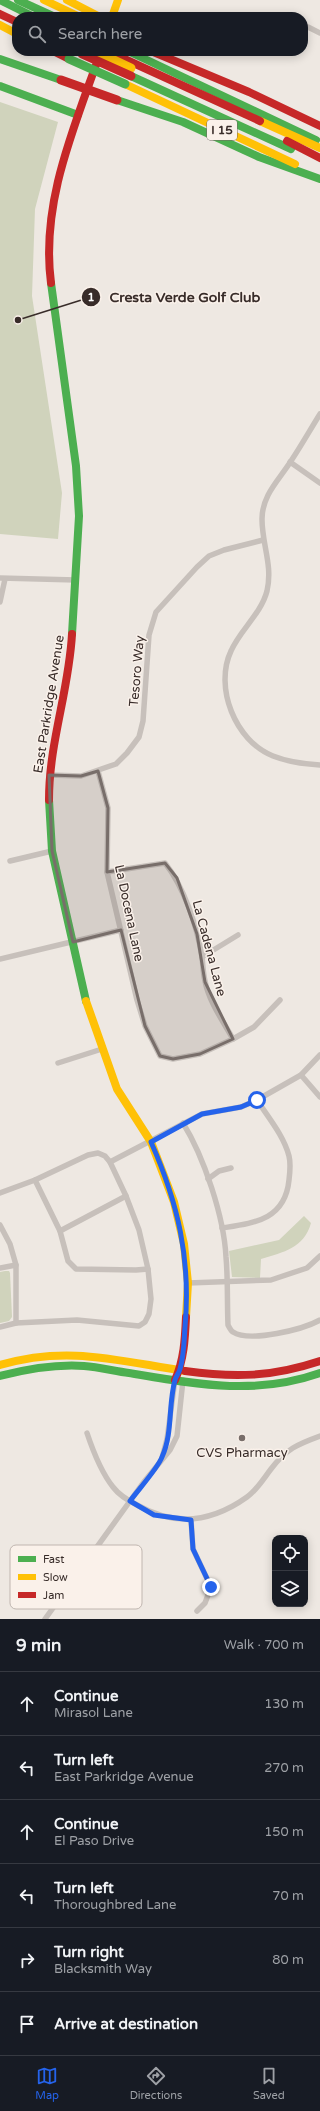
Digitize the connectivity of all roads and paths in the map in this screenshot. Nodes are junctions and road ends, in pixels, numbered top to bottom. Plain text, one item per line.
1 (18, 0) edge
2 (44, 0) edge
3 (66, 0) edge
4 (118, 0) edge
5 (1, 4) edge
6 (12, 12) edge
7 (21, 12) edge
8 (44, 12) edge
9 (76, 12) edge
10 (79, 12) edge
11 (114, 12) edge
12 (0, 14) edge
13 (12, 20) edge
14 (0, 25) edge
15 (308, 27) dead end
16 (0, 28) edge
17 (12, 31) edge
18 (12, 32) edge
19 (320, 33) edge
20 (63, 56) edge
21 (94, 56) edge
22 (98, 56) edge
23 (108, 56) edge
24 (116, 56) edge
25 (130, 56) edge
26 (163, 56) edge
27 (177, 56) edge
28 (0, 59) edge
29 (133, 66) junction
30 (0, 86) edge
31 (249, 92) junction
32 (78, 115) junction
33 (320, 126) edge
34 (320, 142) edge
35 (320, 148) edge
36 (320, 158) edge
37 (320, 162) edge
38 (320, 175) edge
39 (320, 179) edge
40 (320, 414) edge
41 (290, 462) junction
42 (320, 483) edge
43 (263, 540) junction
44 (3, 578) edge
45 (76, 580) junction
46 (0, 602) edge
47 (320, 765) edge
48 (98, 772) junction
49 (49, 775) junction
50 (52, 851) junction
51 (10, 861) dead end
52 (107, 872) junction
53 (121, 930) junction
54 (238, 935) dead end
55 (73, 942) junction
56 (202, 957) junction
57 (0, 959) edge
58 (280, 1000) dead end
59 (233, 1039) junction
60 (102, 1049) junction
61 (320, 1055) edge
62 (58, 1063) dead end
63 (301, 1075) junction
64 (320, 1097) edge
65 (257, 1100) junction
66 (183, 1123) junction
67 (151, 1142) junction
68 (110, 1162) junction
69 (231, 1168) dead end
70 (208, 1179) junction
71 (35, 1180) junction
72 (0, 1193) edge
73 (126, 1196) junction
74 (0, 1225) edge
75 (222, 1228) junction
76 (60, 1231) junction
77 (320, 1256) edge
78 (16, 1265) junction
79 (0, 1268) edge
80 (148, 1269) junction
81 (226, 1282) junction
82 (188, 1283) junction
83 (320, 1320) edge
84 (16, 1323) junction
85 (0, 1327) edge
86 (320, 1361) edge
87 (0, 1365) edge
88 (180, 1369) junction
89 (320, 1373) edge
90 (0, 1376) edge
91 (179, 1380) junction
92 (87, 1433) dead end
93 (320, 1436) edge
94 (162, 1458) junction
95 (130, 1501) junction
96 (191, 1520) junction
97 (99, 1545) edge
98 (53, 1609) edge
99 (197, 1611) dead end
100 (46, 1619) edge

1 - 8 main road
2 - 9 main road
3 - 10 main road
4 - 11 main road
5 - 6 main road
5 - 7 main road
12 - 13 main road
14 - 17 main road
15 - 19 street
16 - 18 main road
20 - 38 main road, I 15, bridge
21 - 29 main road, bridge
22 - 32 main road, East Parkridge Avenue
23 - 29 main road, bridge
24 - 29 main road
25 - 29 main road
26 - 31 main road
27 - 31 main road
28 - 39 main road, bridge
29 - 34 main road
29 - 35 main road
29 - 36 main road
29 - 37 main road
30 - 32 main road
31 - 33 main road
32 - 45 main road, East Parkridge Avenue
40 - 41 street
41 - 42 street
41 - 43 street
43 - 47 street
43 - 48 street, Tesoro Way
44 - 45 street
44 - 46 street
45 - 49 main road, East Parkridge Avenue
48 - 49 street, Tesoro Way
48 - 52 street, La Docena Lane
49 - 50 main road, East Parkridge Avenue
50 - 51 street
50 - 55 main road, East Parkridge Avenue
52 - 53 street, La Docena Lane
52 - 56 street, La Cadena Lane
53 - 55 street
53 - 59 street, La Docena Lane
54 - 56 street
55 - 57 street
55 - 60 main road, East Parkridge Avenue
56 - 59 street, La Cadena Lane
58 - 59 street
60 - 62 street
60 - 67 main road, East Parkridge Avenue
61 - 63 street
63 - 64 street
63 - 65 street
65 - 66 street
65 - 75 street
66 - 67 street
66 - 70 street
67 - 68 street
67 - 82 main road, East Parkridge Avenue
68 - 71 street
68 - 73 street
69 - 70 street
70 - 75 street
71 - 72 street
71 - 76 street
73 - 76 street
73 - 80 street
74 - 78 street
75 - 81 street
76 - 80 street
77 - 81 street
78 - 79 street
78 - 84 street
80 - 84 street
81 - 82 street
81 - 83 street
82 - 88 main road, East Parkridge Avenue
84 - 85 street
86 - 88 main road
87 - 88 main road
88 - 91 main road, East Parkridge Avenue
89 - 91 main road
90 - 91 main road
91 - 94 street
91 - 94 street
92 - 95 street
93 - 96 street
94 - 95 street
95 - 96 street
95 - 97 street
96 - 99 street
98 - 100 street

